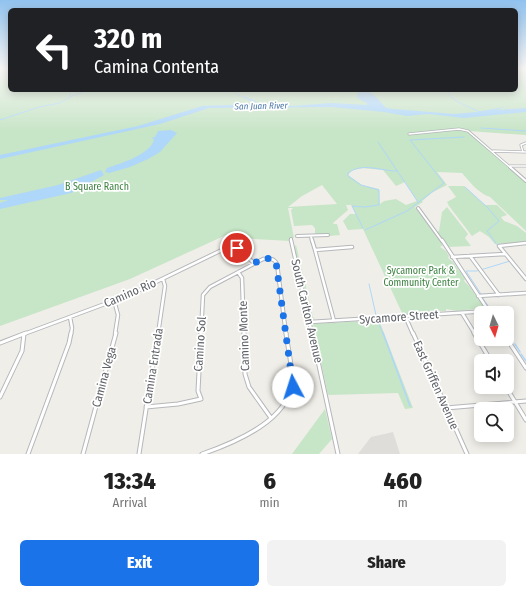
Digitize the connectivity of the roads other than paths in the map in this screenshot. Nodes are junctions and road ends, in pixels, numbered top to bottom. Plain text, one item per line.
1 (409, 134) dead end
2 (526, 143) edge
3 (492, 151) junction
4 (525, 152) edge
5 (508, 166) junction
6 (526, 166) edge
7 (526, 181) edge
8 (418, 208) dead end
9 (310, 235) junction
10 (328, 235) dead end
11 (296, 236) dead end
12 (291, 239) dead end
13 (526, 243) edge
14 (352, 247) dead end
15 (315, 250) junction
16 (505, 254) junction
17 (470, 256) junction
18 (452, 257) junction
19 (254, 263) junction
20 (238, 272) junction
21 (163, 279) junction
22 (526, 279) edge
23 (526, 293) edge
24 (499, 295) junction
25 (478, 296) junction
26 (114, 300) junction
27 (485, 306) edge
28 (462, 313) junction
29 (474, 313) edge
30 (405, 316) junction
31 (70, 317) junction
32 (334, 321) junction
33 (310, 322) junction
34 (24, 334) junction
35 (0, 343) edge
36 (512, 346) edge
37 (487, 354) edge
38 (526, 368) edge
39 (510, 394) edge
40 (0, 397) edge
41 (526, 401) edge
42 (515, 402) junction
43 (146, 407) junction
44 (446, 408) junction
45 (271, 418) junction
46 (526, 420) edge
47 (28, 454) edge
48 (83, 454) edge
49 (139, 454) edge
50 (202, 454) edge
51 (338, 454) edge
52 (467, 454) edge

1 - 3 street
2 - 4 street
3 - 4 street
3 - 5 street
5 - 6 street
5 - 7 street
8 - 18 street
9 - 10 street
9 - 11 street
9 - 15 street
12 - 33 street, South Carlton Avenue
13 - 16 street
14 - 15 street
15 - 32 street
16 - 17 street
16 - 22 street
17 - 18 street
17 - 24 street
18 - 25 street
19 - 20 street, Camino Sol
19 - 21 street, Camino Rio
19 - 45 street, Camino Sol
20 - 43 street, Camino Sol
20 - 45 street, Camino Monte
21 - 26 street, Camino Rio
21 - 43 street, Camina Entrada
23 - 24 street
24 - 25 street
25 - 27 street
26 - 31 street, Camino Rio
26 - 48 street, Camina Vega
28 - 29 street, Sycamore Street
28 - 30 street, Sycamore Street
28 - 37 street
30 - 32 street, Sycamore Street
30 - 44 street, East Griffen Avenue
31 - 34 street, Camino Rio
31 - 47 street
32 - 33 street, Sycamore Street
33 - 51 street, South Carlton Avenue
34 - 35 street, Camino Rio
34 - 40 street
36 - 38 street
39 - 42 street
41 - 42 street
42 - 44 street
42 - 46 street
43 - 49 street, Camina Entrada
44 - 52 street, East Griffen Avenue
45 - 50 street

